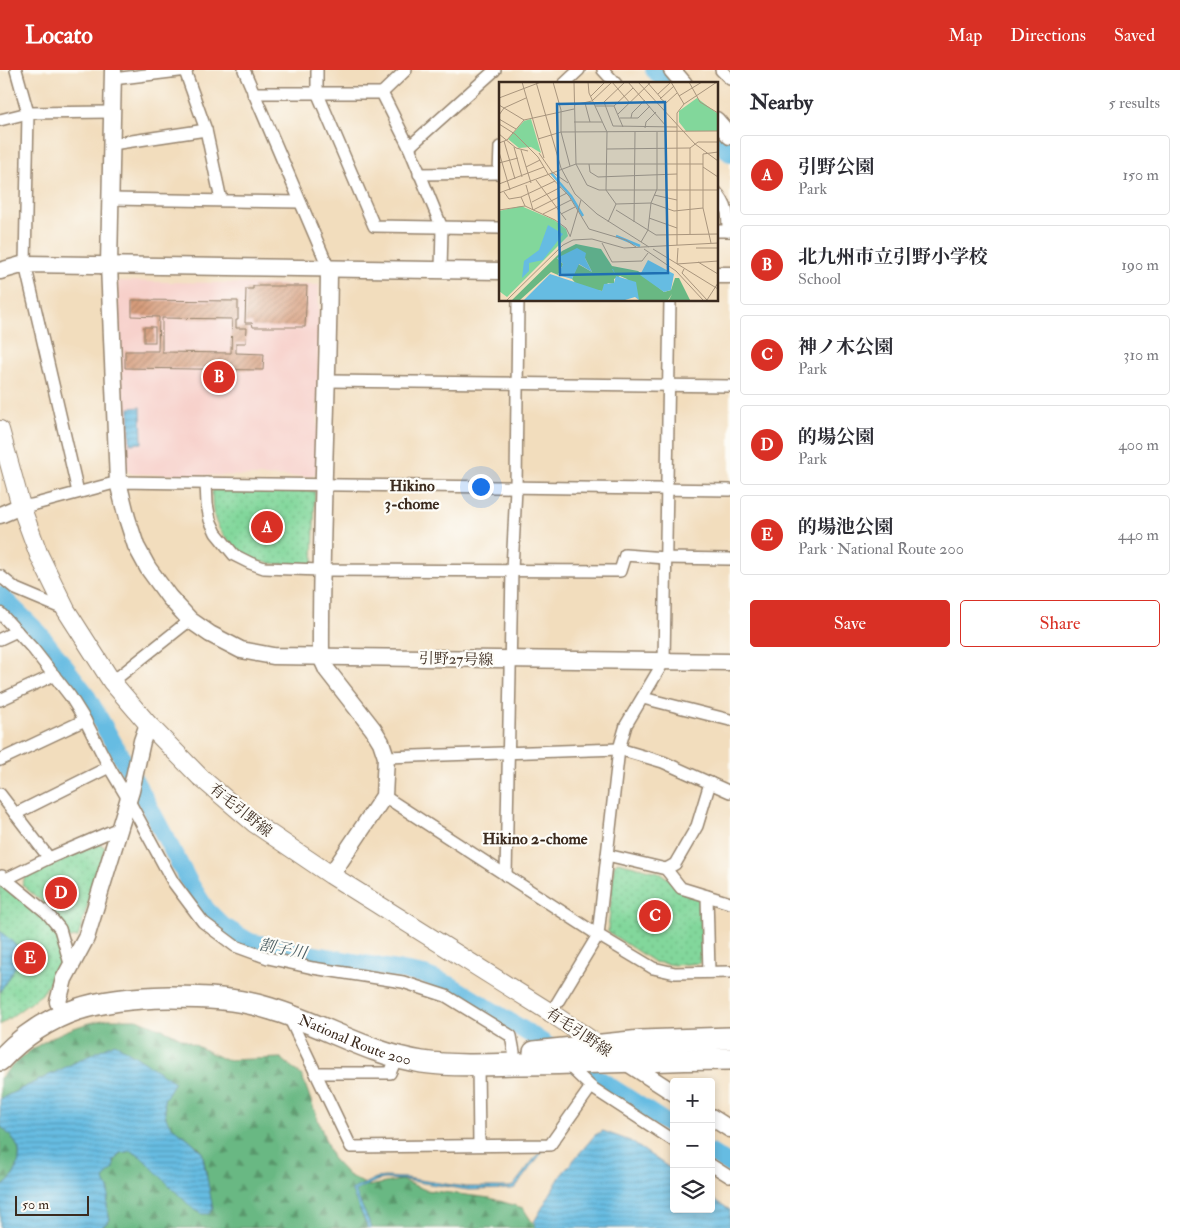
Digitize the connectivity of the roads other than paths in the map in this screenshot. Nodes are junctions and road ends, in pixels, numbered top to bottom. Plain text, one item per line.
1 (16, 70) edge
2 (186, 70) edge
3 (244, 70) edge
4 (317, 70) edge
5 (406, 70) edge
6 (579, 70) edge
7 (603, 70) edge
8 (672, 70) edge
9 (721, 70) edge
10 (491, 71) edge
11 (113, 75) edge
12 (730, 80) edge
13 (566, 82) edge
14 (614, 82) edge
15 (682, 82) edge
16 (317, 92) junction
17 (253, 93) junction
18 (382, 93) junction
19 (111, 112) junction
20 (28, 113) junction
21 (0, 120) edge
22 (718, 122) edge
23 (206, 130) junction
24 (730, 136) edge
25 (112, 144) junction
26 (409, 147) junction
27 (419, 174) junction
28 (499, 174) edge
29 (718, 194) edge
30 (111, 199) junction
31 (221, 200) junction
32 (300, 202) junction
33 (442, 228) junction
34 (499, 228) edge
35 (725, 231) edge
36 (25, 264) junction
37 (109, 265) junction
38 (329, 268) junction
39 (441, 270) junction
40 (0, 271) edge
41 (499, 272) edge
42 (518, 301) edge
43 (670, 301) edge
44 (328, 381) junction
45 (517, 385) junction
46 (668, 386) junction
47 (730, 386) edge
48 (0, 430) edge
49 (118, 482) junction
50 (206, 483) junction
51 (323, 485) junction
52 (516, 488) junction
53 (667, 489) junction
54 (730, 490) edge
55 (78, 492) junction
56 (21, 506) junction
57 (0, 514) edge
58 (665, 558) junction
59 (730, 559) edge
60 (320, 570) junction
61 (512, 570) junction
62 (0, 576) edge
63 (66, 610) junction
64 (0, 613) edge
65 (190, 620) junction
66 (17, 631) junction
67 (0, 639) edge
68 (321, 657) junction
69 (510, 659) junction
70 (664, 661) junction
71 (730, 662) edge
72 (54, 675) junction
73 (112, 682) junction
74 (643, 698) junction
75 (0, 700) edge
76 (85, 720) junction
77 (730, 720) edge
78 (148, 724) junction
79 (619, 749) junction
80 (509, 753) junction
81 (386, 757) junction
82 (0, 760) edge
83 (109, 768) junction
84 (710, 783) junction
85 (730, 792) edge
86 (0, 794) edge
87 (130, 795) junction
88 (384, 796) junction
89 (15, 814) junction
90 (118, 828) junction
91 (607, 855) junction
92 (48, 858) junction
93 (666, 868) junction
94 (331, 876) junction
95 (506, 876) junction
96 (3, 877) edge
97 (707, 896) junction
98 (730, 903) edge
99 (598, 935) junction
100 (70, 967) junction
101 (709, 972) junction
102 (730, 972) edge
103 (61, 1008) junction
104 (551, 1013) junction
105 (288, 1015) junction
106 (730, 1038) edge
107 (0, 1043) edge
108 (514, 1052) junction
109 (604, 1055) junction
110 (398, 1057) junction
111 (730, 1059) edge
112 (0, 1060) edge
113 (478, 1064) junction
114 (567, 1064) junction
115 (316, 1074) junction
116 (591, 1088) junction
117 (670, 1091) edge
118 (715, 1120) edge
119 (730, 1129) edge
120 (670, 1138) edge
121 (479, 1145) junction
122 (715, 1168) edge
123 (730, 1177) edge

1 - 20 street
2 - 11 street
2 - 23 street
3 - 17 street
4 - 16 street
5 - 18 street
6 - 13 street
7 - 14 street
8 - 15 street
9 - 12 street
10 - 26 street
11 - 19 street, 引野27号線
16 - 17 street
16 - 18 street
16 - 33 street
17 - 32 street
18 - 26 street
19 - 20 street
19 - 25 street, 引野27号線
20 - 21 street
20 - 36 street
22 - 24 street
23 - 25 street
23 - 31 street
25 - 30 street, 引野27号線
26 - 27 street
27 - 28 street
27 - 33 street
29 - 35 street
30 - 31 street
30 - 37 street, 引野27号線
31 - 32 street
32 - 38 street
33 - 34 street
33 - 39 street
36 - 37 street
36 - 40 street
36 - 55 street
37 - 38 street
37 - 49 street, 引野27号線
38 - 39 street
38 - 44 street
39 - 41 street
42 - 45 street
43 - 46 street
44 - 45 street
44 - 51 street
45 - 46 street
45 - 52 street
46 - 47 street
46 - 53 street
48 - 56 main road, 有毛引野線
49 - 50 street
49 - 55 street
49 - 65 street, 引野27号線
50 - 51 street
50 - 60 street
51 - 52 street
51 - 60 street
52 - 53 street
52 - 61 street
53 - 54 street
53 - 58 street
55 - 56 street
56 - 57 street
56 - 63 main road, 有毛引野線
58 - 59 street
58 - 61 street
58 - 70 street
60 - 61 street
60 - 68 street
61 - 69 street
62 - 63 street
63 - 73 main road, 有毛引野線
64 - 66 street
65 - 68 street, 引野27号線
65 - 73 street
66 - 67 street
66 - 72 street
68 - 69 street, 引野27号線
68 - 81 street
69 - 70 street, 引野27号線
69 - 80 street
70 - 71 street, 引野27号線
70 - 74 street
72 - 75 street
72 - 76 street
73 - 78 main road, 有毛引野線
74 - 77 street
74 - 79 street
76 - 82 street
76 - 83 street
78 - 87 street
78 - 94 main road, 有毛引野線
79 - 80 street
79 - 84 street
79 - 91 street
80 - 81 street
80 - 95 street
81 - 88 street
83 - 87 street
83 - 89 street
84 - 85 street
84 - 93 street
86 - 89 street
87 - 90 street
87 - 108 street
88 - 94 street
88 - 95 street
89 - 92 street
90 - 92 street
90 - 100 street
91 - 93 street
91 - 99 street
92 - 96 street
93 - 97 street
94 - 104 main road, 有毛引野線
95 - 99 street
96 - 100 street
97 - 98 street
97 - 101 street
99 - 101 street
99 - 104 street
100 - 103 street
101 - 102 street
103 - 105 highway, National Route 200
103 - 107 highway, National Route 200
103 - 108 highway, National Route 200
103 - 112 highway, National Route 200
104 - 109 main road, 有毛引野線
105 - 110 highway, National Route 200
105 - 115 street
106 - 109 highway, National Route 200
108 - 109 highway, National Route 200
109 - 111 highway, National Route 200
109 - 114 highway, National Route 200
109 - 117 street
110 - 113 highway, National Route 200
110 - 115 street
113 - 114 highway, National Route 200
113 - 121 street
114 - 116 street
115 - 121 street
116 - 120 street
116 - 121 street
118 - 119 street
122 - 123 street

